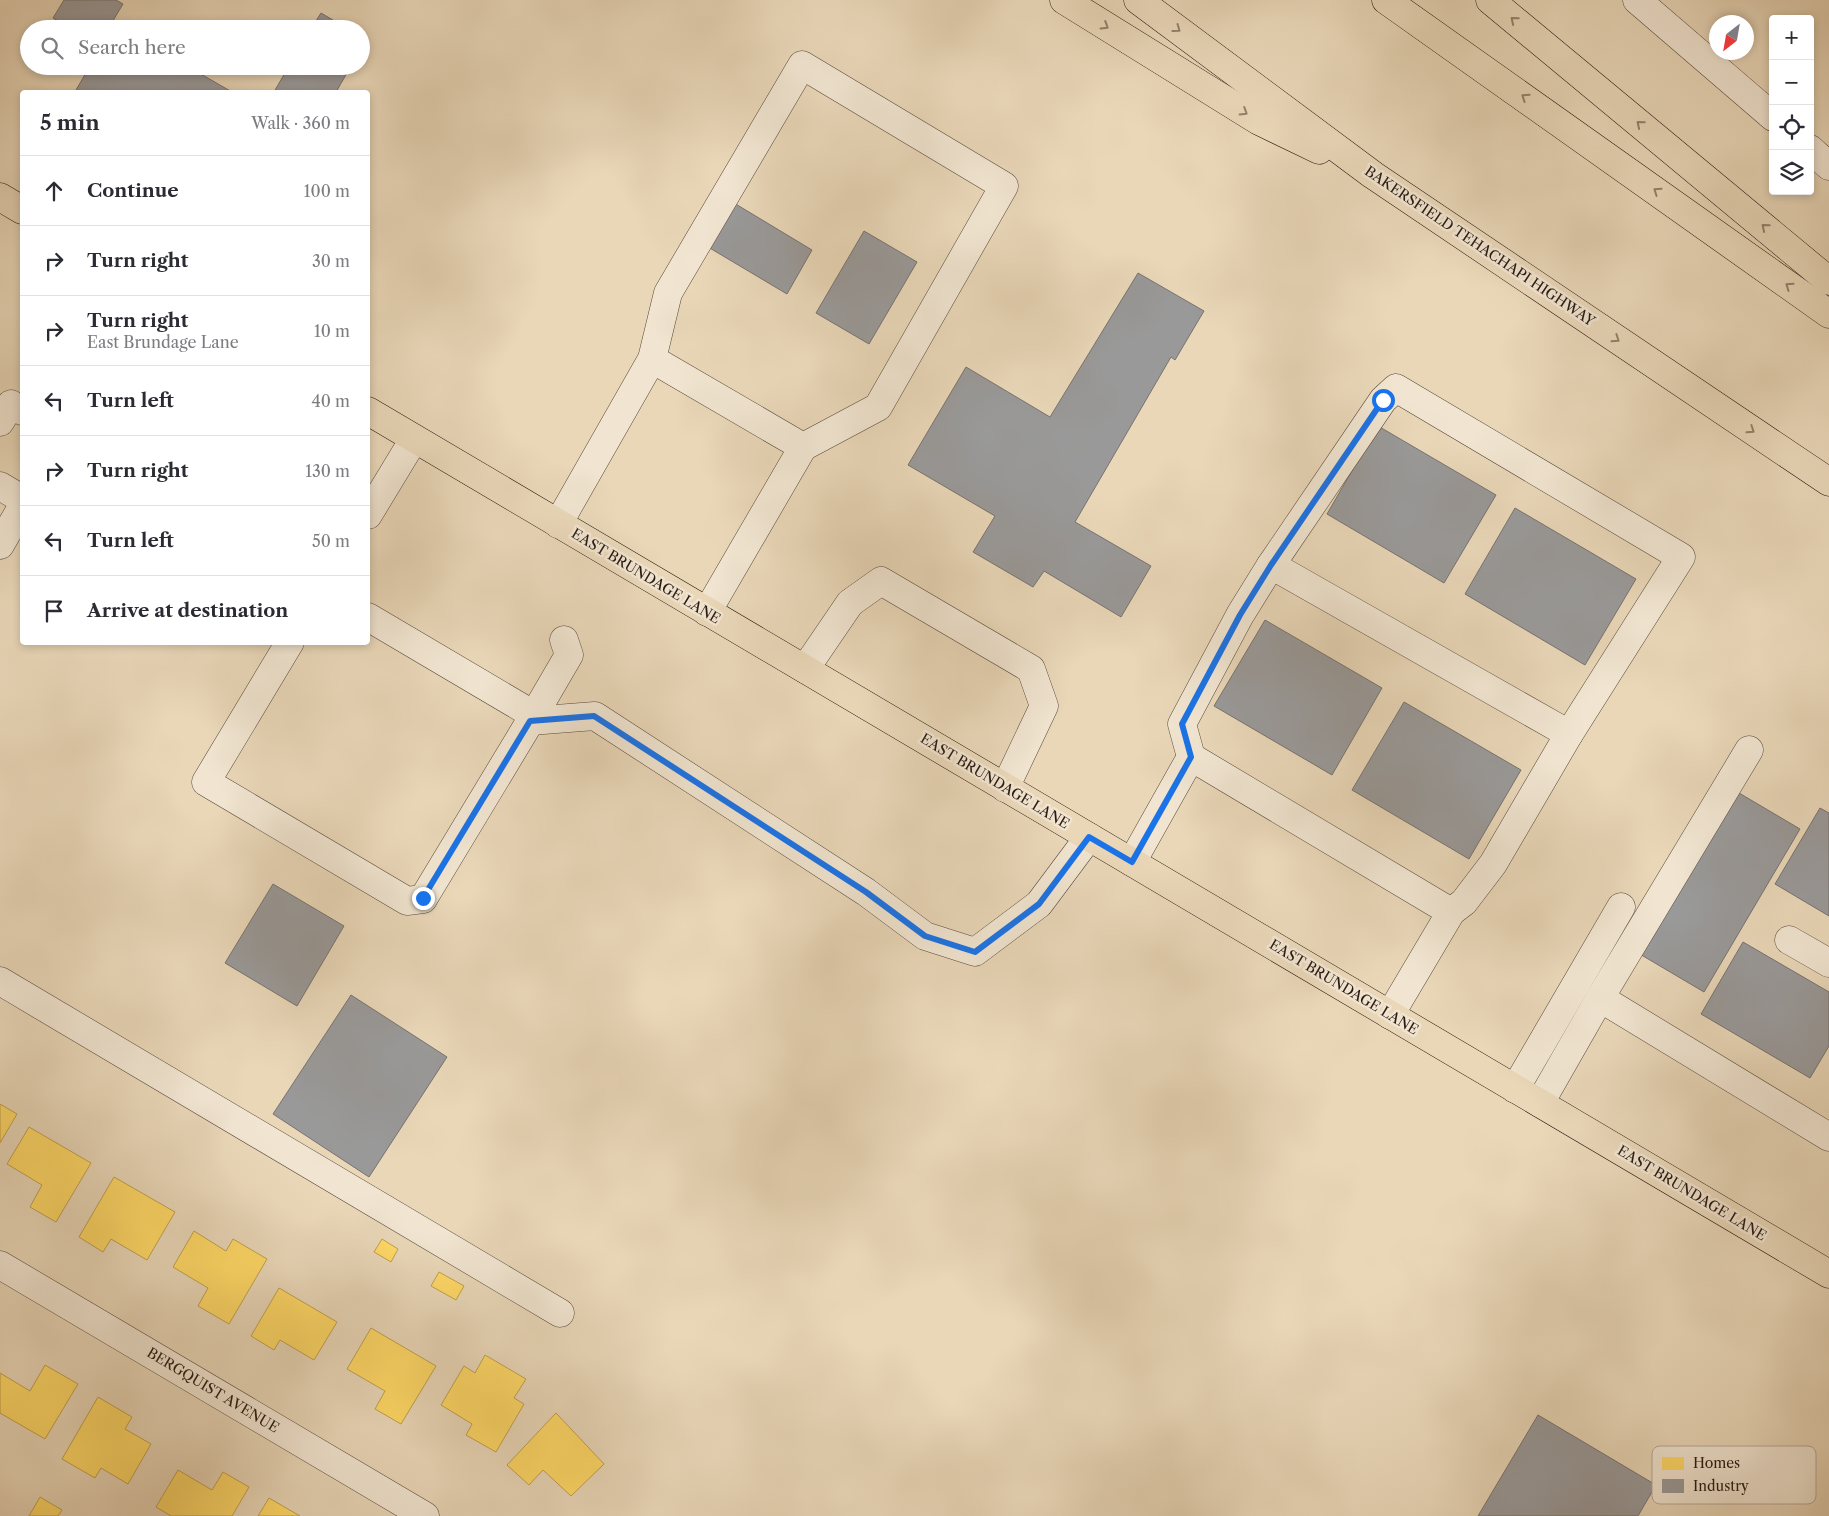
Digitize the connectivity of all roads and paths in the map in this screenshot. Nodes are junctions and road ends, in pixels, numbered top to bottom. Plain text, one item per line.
1 (1064, 0) edge
2 (1138, 0) edge
3 (1386, 0) edge
4 (1490, 0) edge
5 (1637, 0) edge
6 (1769, 114) edge
7 (1811, 150) edge
8 (1829, 166) edge
9 (1373, 175) junction
10 (0, 198) edge
11 (20, 209) edge
12 (1829, 281) edge
13 (1829, 314) edge
14 (652, 359) junction
15 (20, 410) edge
16 (370, 412) edge
17 (0, 422) edge
18 (414, 439) junction
19 (803, 447) junction
20 (1829, 482) edge
21 (0, 486) edge
22 (20, 498) edge
23 (20, 510) edge
24 (370, 512) edge
25 (558, 524) junction
26 (0, 545) edge
27 (1271, 565) junction
28 (707, 612) junction
29 (370, 618) edge
30 (564, 640) dead end
31 (280, 646) edge
32 (805, 669) junction
33 (532, 718) junction
34 (1569, 734) junction
35 (1749, 750) dead end
36 (1191, 757) junction
37 (1005, 788) junction
38 (1089, 837) junction
39 (1132, 862) junction
40 (1621, 907) dead end
41 (1452, 912) junction
42 (1789, 940) dead end
43 (1829, 963) edge
44 (0, 981) edge
45 (1600, 998) junction
46 (1390, 1015) junction
47 (1515, 1089) junction
48 (1540, 1103) junction
49 (1829, 1137) edge
50 (0, 1265) edge
51 (1829, 1274) edge
52 (560, 1313) dead end
53 (425, 1516) edge

1 -> 9 main road
2 -> 9 main road, BAKERSFIELD TEHACHAPI HIGHWAY
13 -> 3 main road
12 -> 4 main road
5 - 6 street
7 - 8 street
9 -> 20 main road, BAKERSFIELD TEHACHAPI HIGHWAY
10 - 11 main road
14 - 19 street
14 - 19 street
14 - 25 street
15 - 17 street
16 - 18 main road, EAST BRUNDAGE LANE
18 - 24 street
18 - 25 main road, EAST BRUNDAGE LANE
19 - 28 street
21 - 22 street
23 - 26 street
25 - 28 main road, EAST BRUNDAGE LANE
27 - 34 street
27 - 34 street
27 - 36 street
28 - 32 main road, EAST BRUNDAGE LANE
29 - 33 street
30 - 33 street
31 - 33 street
32 - 37 main road, EAST BRUNDAGE LANE
32 - 37 street
33 - 38 street
34 - 41 street
35 - 45 street
36 - 39 street
36 - 41 street
37 - 38 main road, EAST BRUNDAGE LANE
38 - 39 main road, EAST BRUNDAGE LANE
39 - 46 main road, EAST BRUNDAGE LANE
40 - 47 street
41 - 46 street
42 - 43 street
44 - 52 street
45 - 48 street
45 - 49 street
46 - 47 main road, EAST BRUNDAGE LANE
47 - 48 main road, EAST BRUNDAGE LANE
48 - 51 main road, EAST BRUNDAGE LANE
50 - 53 street, BERGQUIST AVENUE

